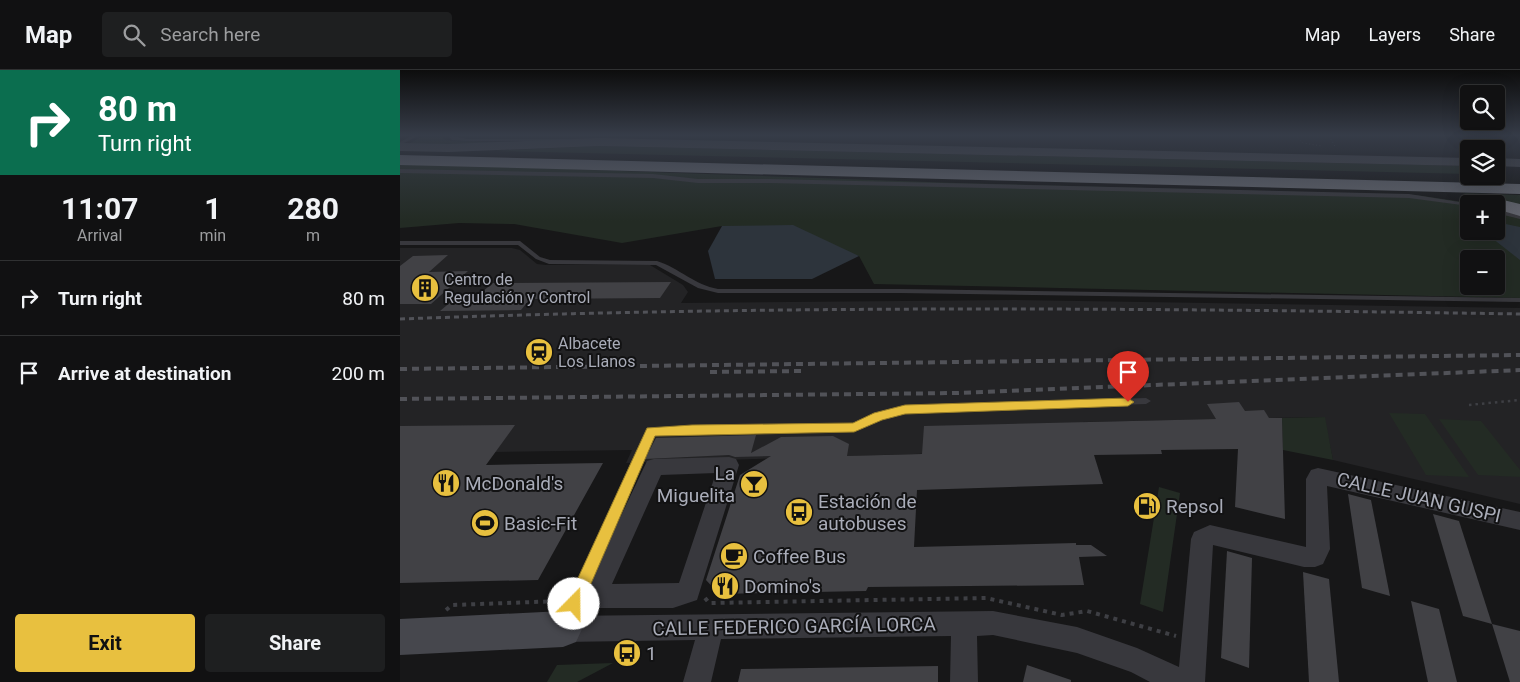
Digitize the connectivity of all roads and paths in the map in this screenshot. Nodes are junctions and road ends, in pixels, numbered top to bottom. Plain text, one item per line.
1 (532, 164) edge
2 (947, 164) edge
3 (400, 171) edge
4 (1520, 181) edge
5 (1365, 186) junction
6 (1520, 189) edge
7 (1460, 203) edge
8 (1520, 210) edge
9 (1505, 213) edge
10 (1520, 216) edge
11 (400, 243) edge
12 (1520, 300) edge
13 (1520, 400) edge
14 (1146, 401) dead end
15 (1469, 405) dead end
16 (1520, 520) edge
17 (595, 596) joint
18 (964, 622) junction
19 (711, 627) junction
20 (563, 630) junction
21 (400, 637) edge
22 (697, 682) edge
23 (964, 682) edge
24 (1179, 682) edge
25 (1191, 682) edge

1 - 5 highway
2 - 4 highway
3 - 7 lane
5 - 6 highway
5 - 8 highway
9 - 10 lane
11 - 12 lane
13 - 15 path
14 - 20 lane
16 - 25 street, CALLE JUAN GUSPI
17 - 17 street
18 - 19 street, CALLE FEDERICO GARCÍA LORCA
18 - 23 street
18 - 24 street, CALLE FEDERICO GARCÍA LORCA
19 - 20 street, CALLE FEDERICO GARCÍA LORCA
19 - 22 street
20 - 21 street, CALLE FEDERICO GARCÍA LORCA

